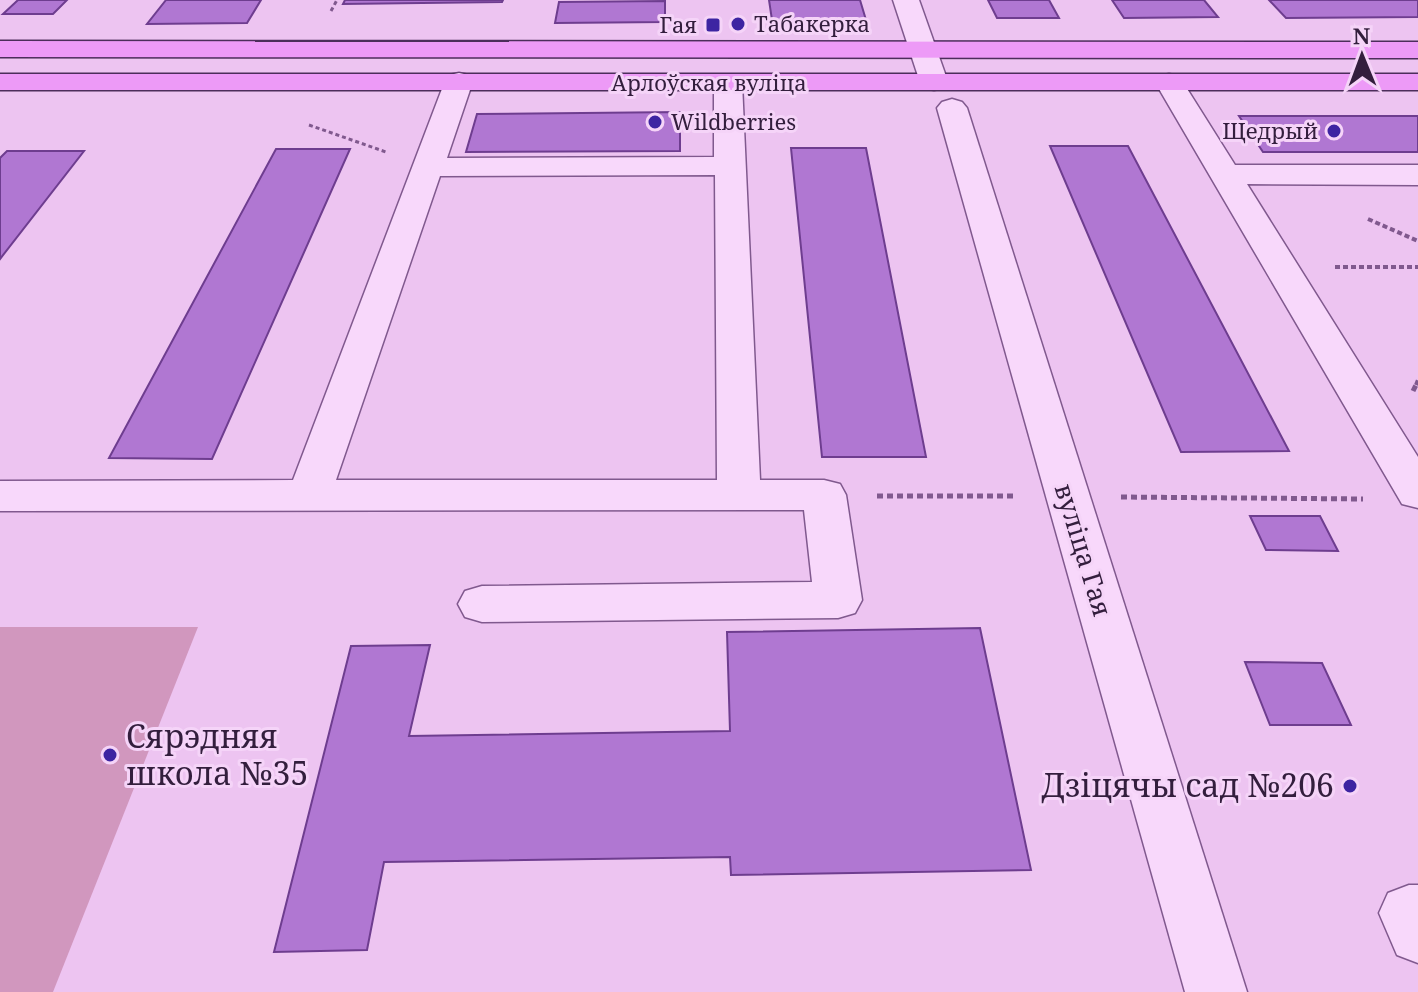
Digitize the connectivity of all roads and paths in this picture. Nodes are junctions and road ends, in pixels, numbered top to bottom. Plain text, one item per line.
1 (906, 0) edge
2 (0, 49) edge
3 (923, 50) junction
4 (1418, 50) edge
5 (459, 81) junction
6 (0, 82) edge
7 (1169, 82) junction
8 (1418, 82) edge
9 (728, 83) junction
10 (943, 95) junction
11 (296, 120) dead end
12 (730, 166) junction
13 (429, 167) junction
14 (1225, 174) junction
15 (1418, 175) edge
16 (1418, 267) edge
17 (1282, 268) junction
18 (1418, 493) edge
19 (309, 495) junction
20 (739, 495) junction
21 (0, 496) edge
22 (482, 604) dead end
23 (1418, 913) edge
24 (1418, 934) edge
25 (1216, 992) edge

1 - 3 street
2 - 3 main road, Арлоўская вуліца
3 - 4 main road, Арлоўская вуліца
3 - 10 street, вуліца Гая
5 - 6 main road, Арлоўская вуліца
5 - 9 main road, Арлоўская вуліца
5 - 13 street
7 - 8 main road, Арлоўская вуліца
7 - 10 main road, Арлоўская вуліца
7 - 14 street
9 - 10 main road, Арлоўская вуліца
9 - 12 street
10 - 25 street, вуліца Гая
11 - 13 path
12 - 13 street
12 - 20 street
13 - 19 street
14 - 15 street
14 - 17 street
16 - 17 path
17 - 18 street
19 - 20 street
19 - 21 street
20 - 22 street
23 - 24 street

